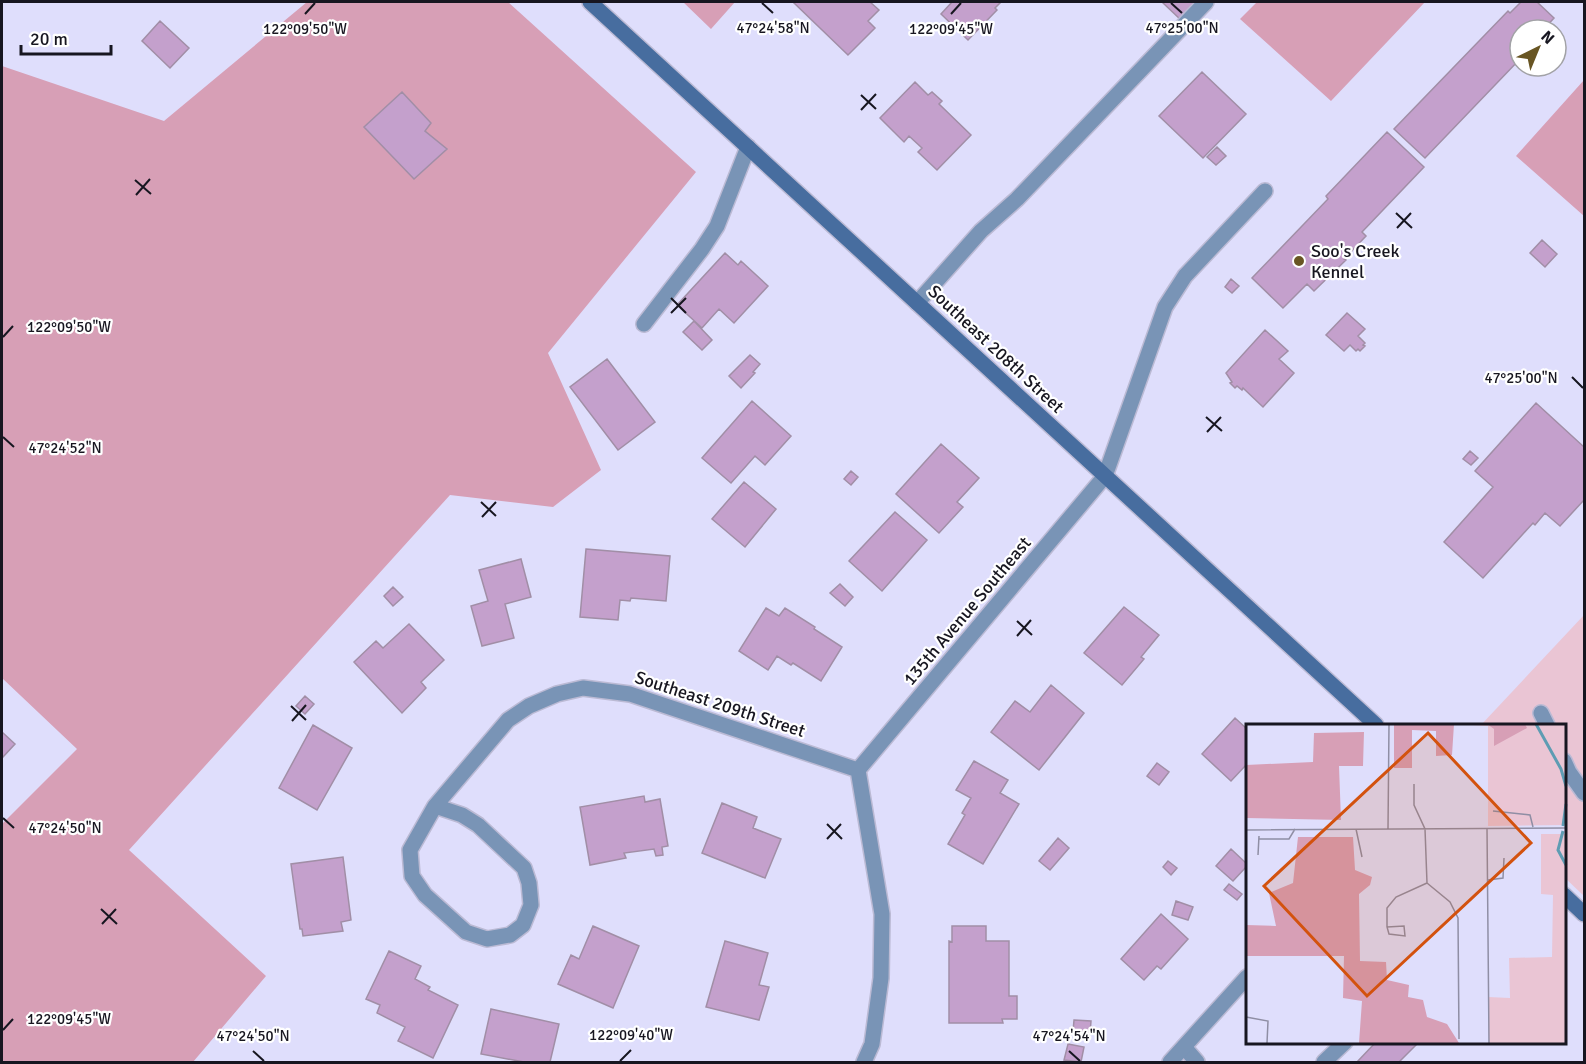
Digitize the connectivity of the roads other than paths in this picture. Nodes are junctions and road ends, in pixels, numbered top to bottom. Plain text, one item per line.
1 (590, 2) edge
2 (1206, 2) edge
3 (748, 147) junction
4 (1264, 191) dead end
5 (917, 303) junction
6 (644, 324) dead end
7 (1105, 476) junction
8 (1375, 724) edge
9 (1565, 765) edge
10 (858, 771) junction
11 (1584, 793) edge
12 (435, 806) junction
13 (1565, 897) edge
14 (1584, 914) edge
15 (1246, 978) edge
16 (1343, 1043) edge
17 (1184, 1047) junction
18 (864, 1062) edge
19 (1170, 1062) edge
20 (1197, 1062) edge
21 (1324, 1062) edge

1 - 3 street, Southeast 208th Street
2 - 5 street
3 - 5 street, Southeast 208th Street
3 - 6 street
4 - 7 street
5 - 7 street, Southeast 208th Street
7 - 8 street, Southeast 208th Street
7 - 10 street, 135th Avenue Southeast
9 - 11 street
10 - 12 street, Southeast 209th Street
10 - 18 street
12 - 12 street
13 - 14 street
15 - 17 street
16 - 21 street
17 - 19 street
17 - 20 street

